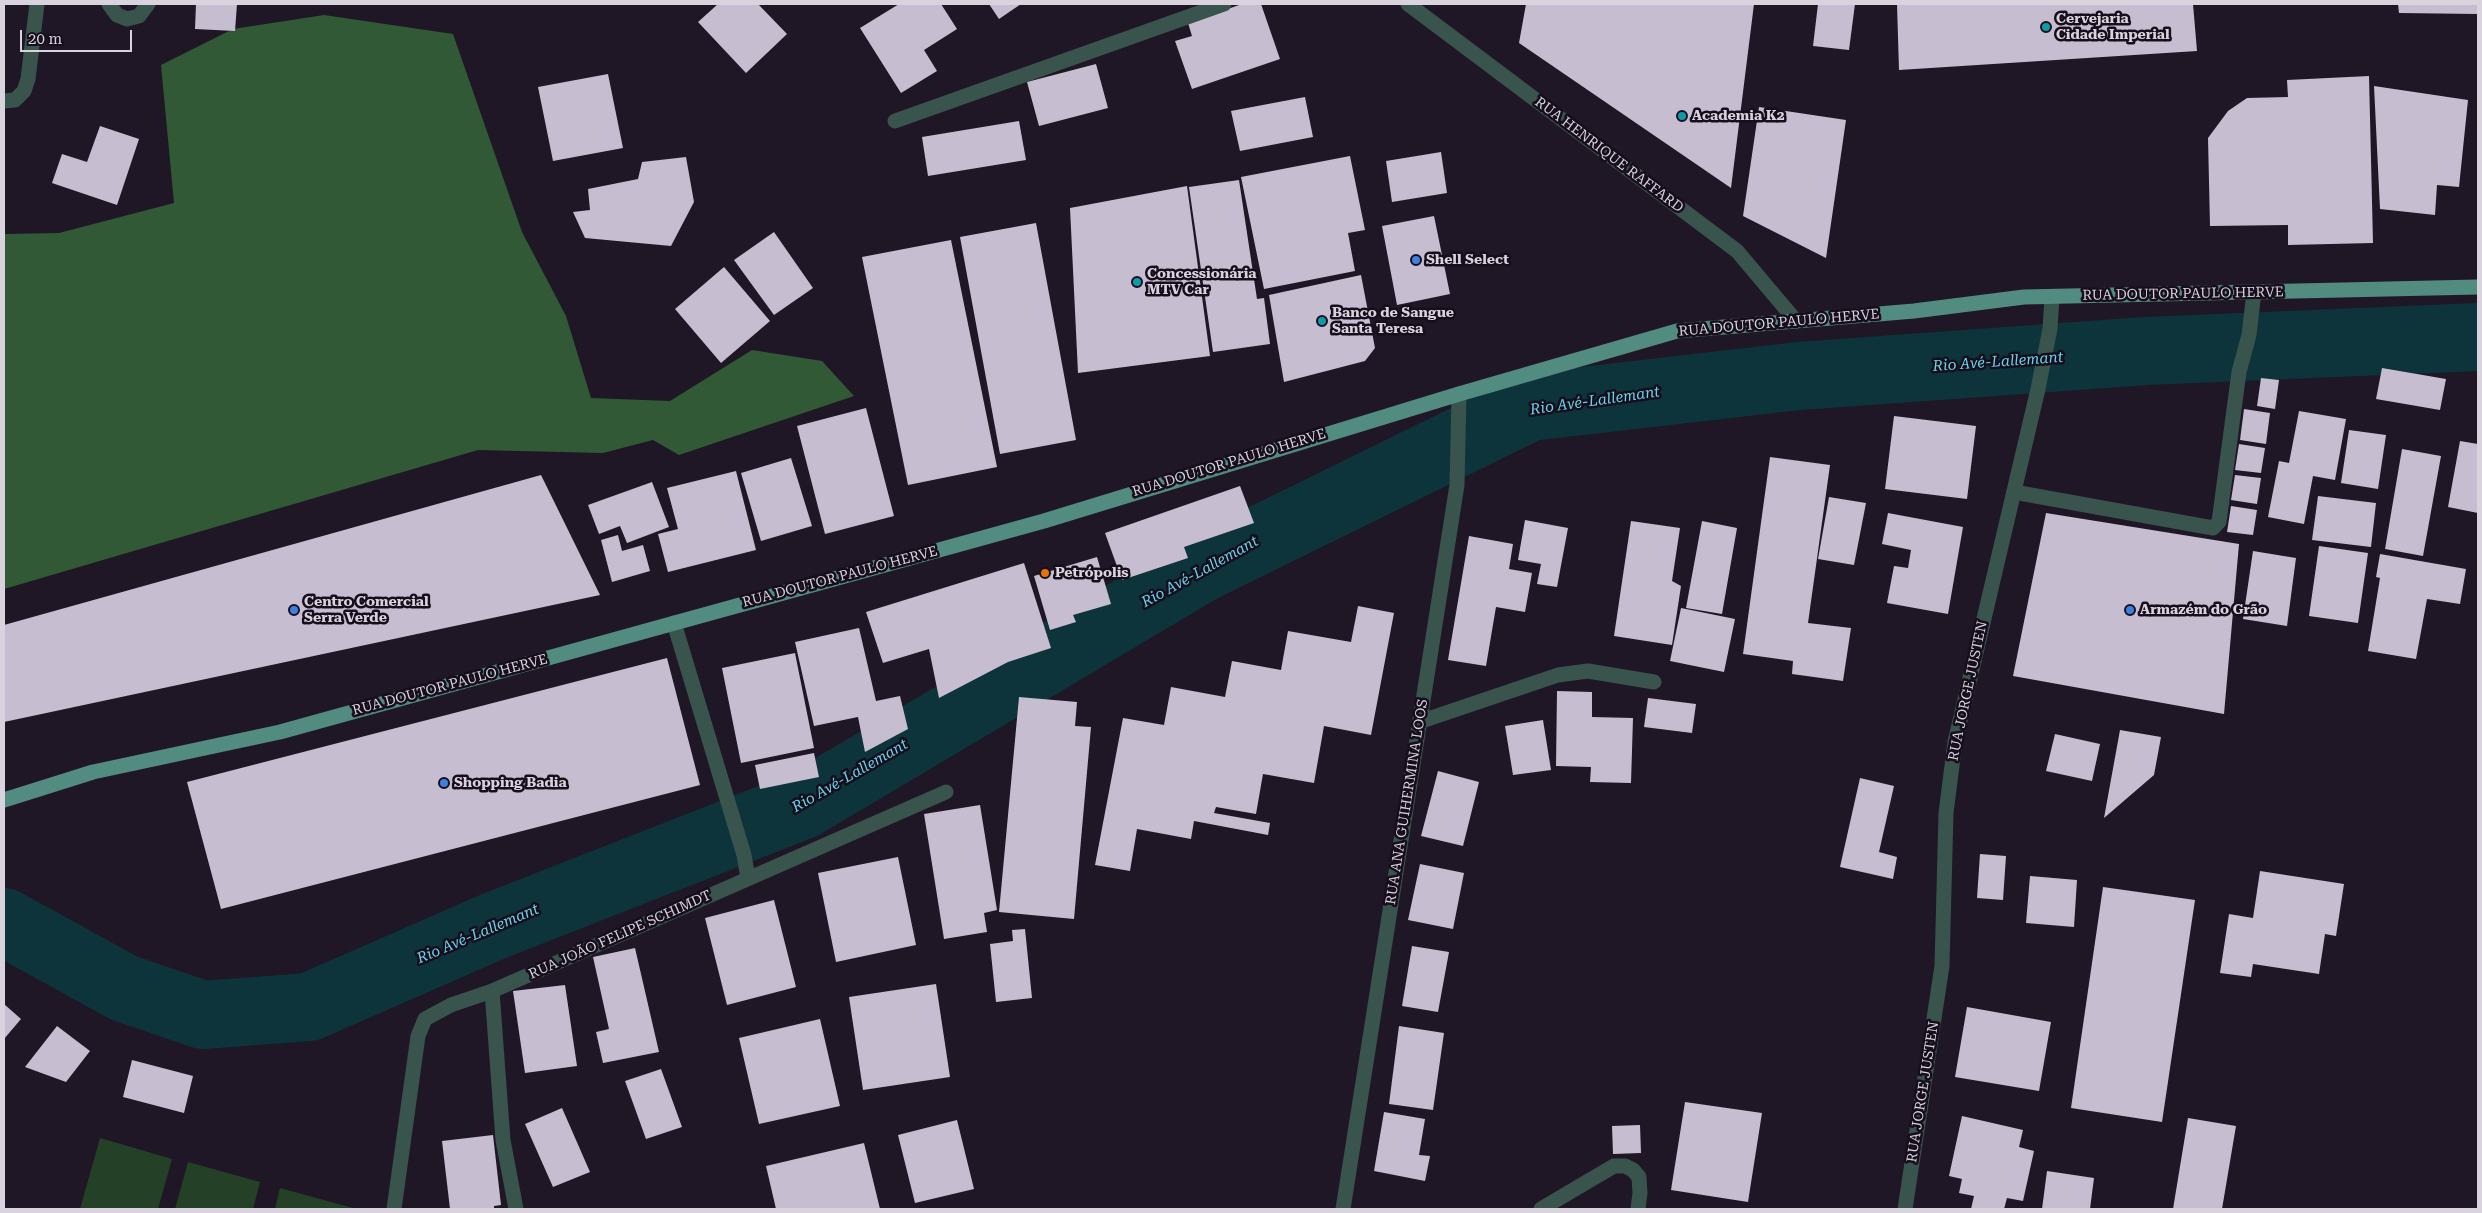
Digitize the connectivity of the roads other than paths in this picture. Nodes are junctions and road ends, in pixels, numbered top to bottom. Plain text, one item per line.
1 (37, 4) edge
2 (109, 4) edge
3 (148, 4) edge
4 (1224, 4) edge
5 (1408, 4) edge
6 (4, 101) edge
7 (895, 121) dead end
8 (2478, 287) edge
9 (2254, 292) junction
10 (2052, 297) junction
11 (1796, 321) junction
12 (1460, 394) junction
13 (2014, 492) junction
14 (674, 623) junction
15 (1654, 682) dead end
16 (1420, 722) junction
17 (946, 792) dead end
18 (4, 800) edge
19 (748, 878) junction
20 (492, 991) junction
21 (394, 1209) edge
22 (516, 1209) edge
23 (1343, 1209) edge
24 (1541, 1209) edge
25 (1638, 1209) edge
26 (1905, 1209) edge

1 - 6 street
2 - 3 street
4 - 7 street
5 - 11 street, RUA HENRIQUE RAFFARD
8 - 9 main road, RUA DOUTOR PAULO HERVE
9 - 10 main road, RUA DOUTOR PAULO HERVE
9 - 13 street
10 - 11 main road, RUA DOUTOR PAULO HERVE
10 - 13 street, RUA JORGE JUSTEN
11 - 12 main road, RUA DOUTOR PAULO HERVE
12 - 14 main road, RUA DOUTOR PAULO HERVE
12 - 16 street, RUA ANA GUIHERMINA LOOS
13 - 26 street, RUA JORGE JUSTEN
14 - 18 main road, RUA DOUTOR PAULO HERVE
14 - 19 street
15 - 16 street
16 - 23 street, RUA ANA GUIHERMINA LOOS
17 - 19 street, RUA JOÃO FELIPE SCHIMDT
19 - 20 street, RUA JOÃO FELIPE SCHIMDT
20 - 21 street, RUA JOÃO FELIPE SCHIMDT
20 - 22 street
24 - 25 street

